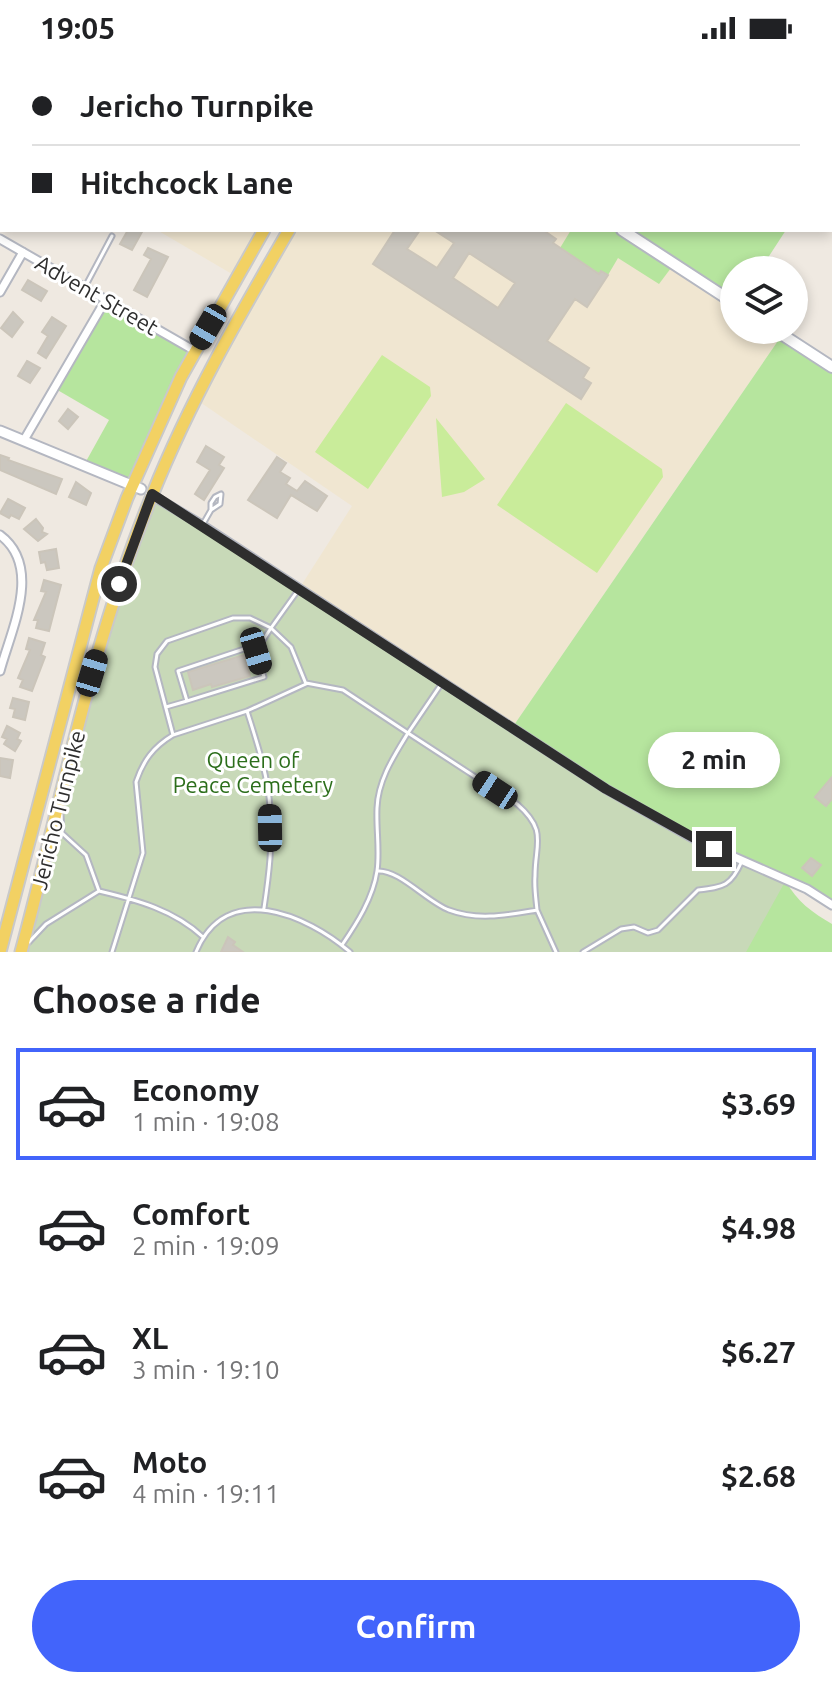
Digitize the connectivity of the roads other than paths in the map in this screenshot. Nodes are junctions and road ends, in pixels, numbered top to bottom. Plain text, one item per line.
1 (263, 232) edge
2 (288, 232) edge
3 (625, 232) edge
4 (112, 236) dead end
5 (0, 239) edge
6 (23, 252) junction
7 (235, 280) junction
8 (84, 289) junction
9 (253, 291) junction
10 (0, 292) edge
11 (720, 294) edge
12 (105, 301) junction
13 (797, 344) edge
14 (195, 351) junction
15 (832, 367) edge
16 (0, 431) edge
17 (24, 440) junction
18 (142, 489) junction
19 (211, 510) dead end
20 (202, 525) junction
21 (0, 535) edge
22 (299, 589) junction
23 (271, 628) junction
24 (256, 651) junction
25 (0, 671) edge
26 (442, 682) junction
27 (306, 683) junction
28 (187, 701) junction
29 (166, 707) junction
30 (247, 711) junction
31 (408, 733) junction
32 (173, 735) junction
33 (60, 801) junction
34 (742, 861) junction
35 (377, 871) junction
36 (99, 891) junction
37 (131, 898) junction
38 (832, 905) edge
39 (264, 908) junction
40 (537, 910) junction
41 (203, 937) junction
42 (342, 945) junction
43 (0, 952) edge
44 (23, 952) edge
45 (112, 952) edge
46 (196, 952) edge
47 (350, 952) edge
48 (556, 952) edge
49 (583, 952) edge

1 - 7 main road, Jericho Turnpike
2 - 9 main road, Jericho Turnpike
3 - 11 main road
4 - 8 lane
5 - 6 street, Advent Street
6 - 8 street, Advent Street
6 - 10 street
7 - 9 main road
7 - 14 main road, Jericho Turnpike
8 - 12 street, Advent Street
9 - 18 main road, Jericho Turnpike
12 - 14 street, Advent Street
12 - 17 street
13 - 15 main road
14 - 18 main road, Jericho Turnpike
16 - 17 street
17 - 18 street
18 - 20 street
18 - 33 main road, Jericho Turnpike
18 - 43 main road, Jericho Turnpike
19 - 20 lane
20 - 22 street
21 - 25 street
22 - 23 lane
22 - 26 street
23 - 24 lane
23 - 27 lane
23 - 29 lane
24 - 28 lane
24 - 28 lane
26 - 31 lane
26 - 34 street
27 - 30 lane
27 - 31 lane
28 - 29 lane
29 - 32 lane
30 - 32 lane
30 - 39 lane
31 - 35 lane
31 - 40 lane
32 - 37 lane
33 - 36 lane
33 - 44 main road, Jericho Turnpike
34 - 38 street
34 - 49 lane
35 - 40 lane
35 - 42 lane
36 - 37 lane
36 - 44 lane
37 - 41 lane
37 - 45 lane
39 - 41 lane
39 - 42 lane
40 - 48 lane
41 - 46 lane
42 - 47 lane

